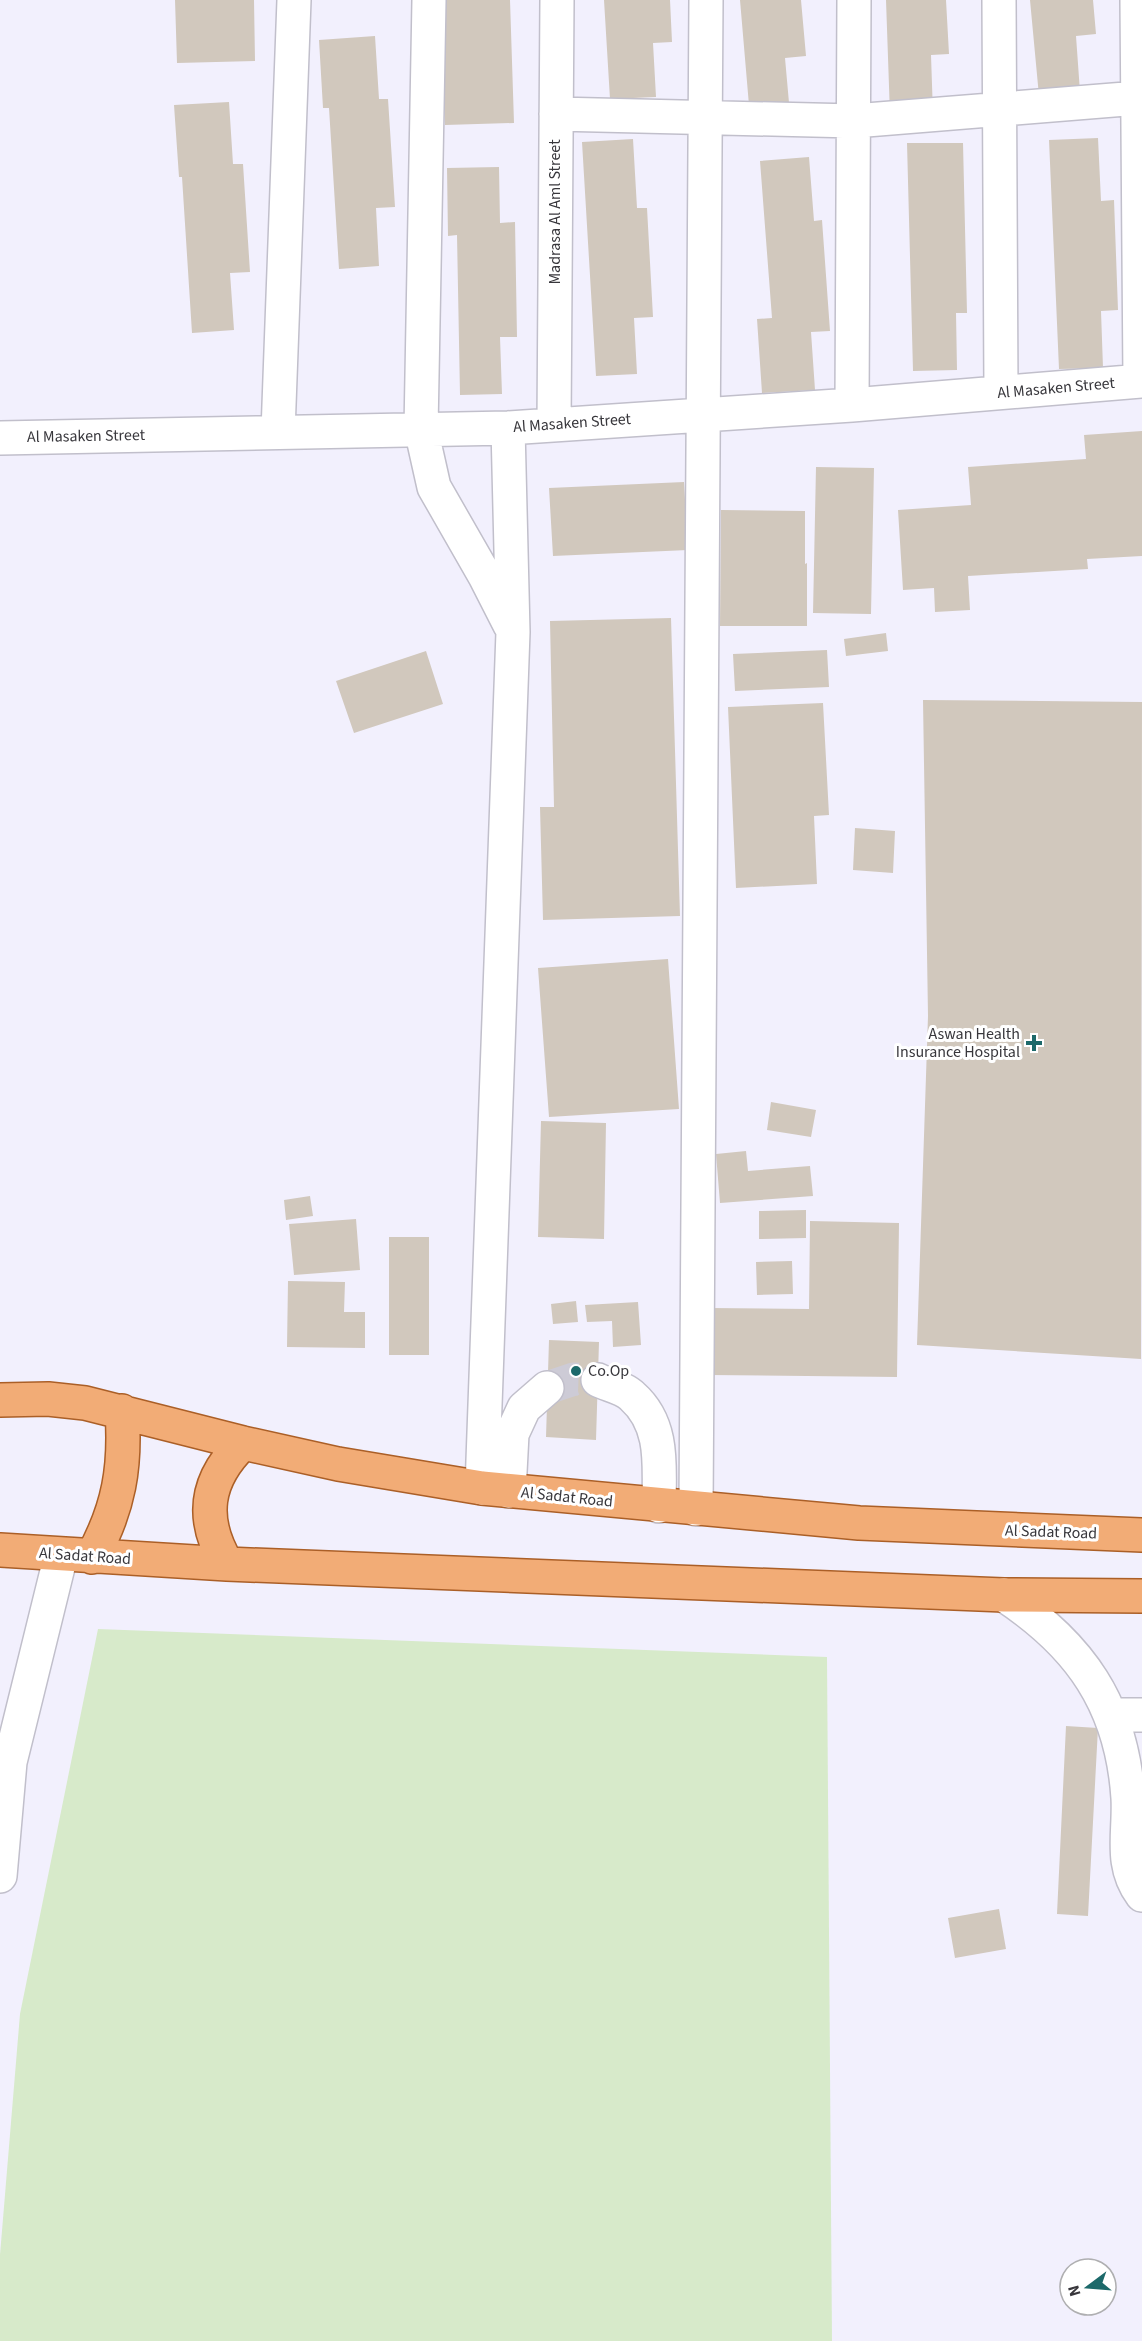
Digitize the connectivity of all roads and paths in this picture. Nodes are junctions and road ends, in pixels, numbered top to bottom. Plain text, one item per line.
1 (294, 0) edge
2 (429, 0) edge
3 (557, 0) edge
4 (706, 0) edge
5 (854, 0) edge
6 (999, 0) edge
7 (1137, 0) edge
8 (1138, 98) junction
9 (999, 109) junction
10 (556, 114) junction
11 (705, 118) junction
12 (854, 122) junction
13 (1141, 381) edge
14 (1001, 392) junction
15 (852, 405) junction
16 (702, 415) junction
17 (554, 425) junction
18 (508, 428) junction
19 (421, 429) junction
20 (278, 432) junction
21 (0, 438) edge
22 (513, 632) junction
23 (598, 1380) tunnel mouth
24 (547, 1388) tunnel mouth
25 (0, 1400) edge
26 (122, 1411) junction
27 (243, 1443) junction
28 (495, 1489) junction
29 (659, 1506) junction
30 (696, 1509) junction
31 (1142, 1534) edge
32 (0, 1550) edge
33 (77, 1556) junction
34 (228, 1564) junction
35 (1004, 1595) junction
36 (1142, 1596) edge
37 (1127, 1715) edge
38 (1135, 1827) edge
39 (0, 1876) edge
40 (1142, 1895) edge

1 - 20 street
2 - 19 street
3 - 10 street, Madrasa Al Aml Street
4 - 11 street
5 - 12 street
6 - 9 street
7 - 8 street
8 - 9 street
8 - 13 street
9 - 12 street
9 - 14 street
10 - 11 street
10 - 17 street, Madrasa Al Aml Street
11 - 12 street
11 - 16 street
12 - 15 street
13 - 14 street, Al Masaken Street
14 - 15 street, Al Masaken Street
15 - 16 street, Al Masaken Street
16 - 17 street, Al Masaken Street
16 - 30 street
17 - 18 street, Al Masaken Street
18 - 19 street, Al Masaken Street
18 - 22 street
19 - 20 street, Al Masaken Street
19 - 22 street
20 - 21 street, Al Masaken Street
22 - 28 street
23 - 29 street
24 - 28 street
25 - 26 main road, Al Sadat Road
26 - 27 main road, Al Sadat Road
26 - 33 main road
27 - 28 main road, Al Sadat Road
27 - 34 main road
28 - 29 main road, Al Sadat Road
29 - 30 main road, Al Sadat Road
30 - 31 main road, Al Sadat Road
32 - 33 main road, Al Sadat Road
33 - 34 main road, Al Sadat Road
33 - 39 street
34 - 35 main road, Al Sadat Road
35 - 36 main road, Al Sadat Road
35 - 37 street
37 - 38 street
38 - 40 street

